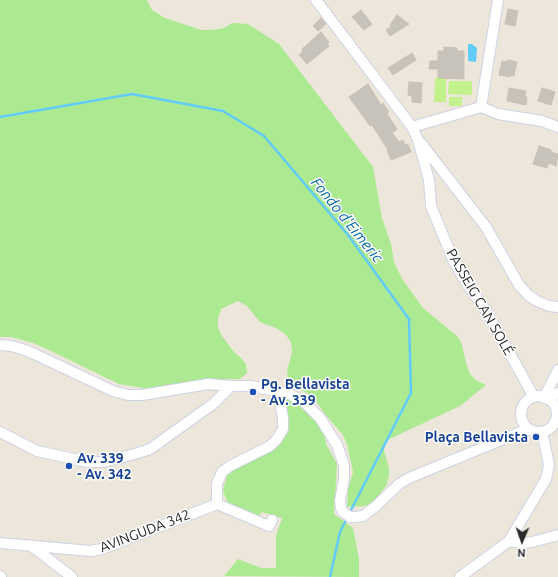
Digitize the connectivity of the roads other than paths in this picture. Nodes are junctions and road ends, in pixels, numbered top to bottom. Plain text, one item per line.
1 (316, 0) edge
2 (498, 0) edge
3 (481, 107) junction
4 (412, 127) junction
5 (558, 127) edge
6 (418, 140) junction
7 (558, 307) edge
8 (0, 345) edge
9 (558, 370) edge
10 (231, 386) junction
11 (278, 391) junction
12 (558, 393) edge
13 (543, 398) junction
14 (556, 424) edge
15 (528, 429) junction
16 (0, 432) edge
17 (542, 432) junction
18 (217, 504) junction
19 (272, 520) dead end
20 (558, 535) edge
21 (510, 541) junction
22 (0, 543) edge
23 (33, 547) junction
24 (72, 577) edge
25 (460, 577) edge

1 - 4 street, PASSEIG CAN SOLÉ
2 - 3 street
3 - 4 street
3 - 5 street
4 - 6 street, PASSEIG CAN SOLÉ
6 - 7 street
6 - 13 street, PASSEIG CAN SOLÉ
8 - 10 street
9 - 13 street
10 - 11 street
10 - 16 street
11 - 15 street
11 - 18 street
12 - 13 street
13 - 14 street
13 - 15 street
14 - 17 street
15 - 17 street
17 - 21 street
18 - 19 street
18 - 23 street, AVINGUDA 342
20 - 21 street
21 - 25 street
22 - 23 street, AVINGUDA 342
23 - 24 street

